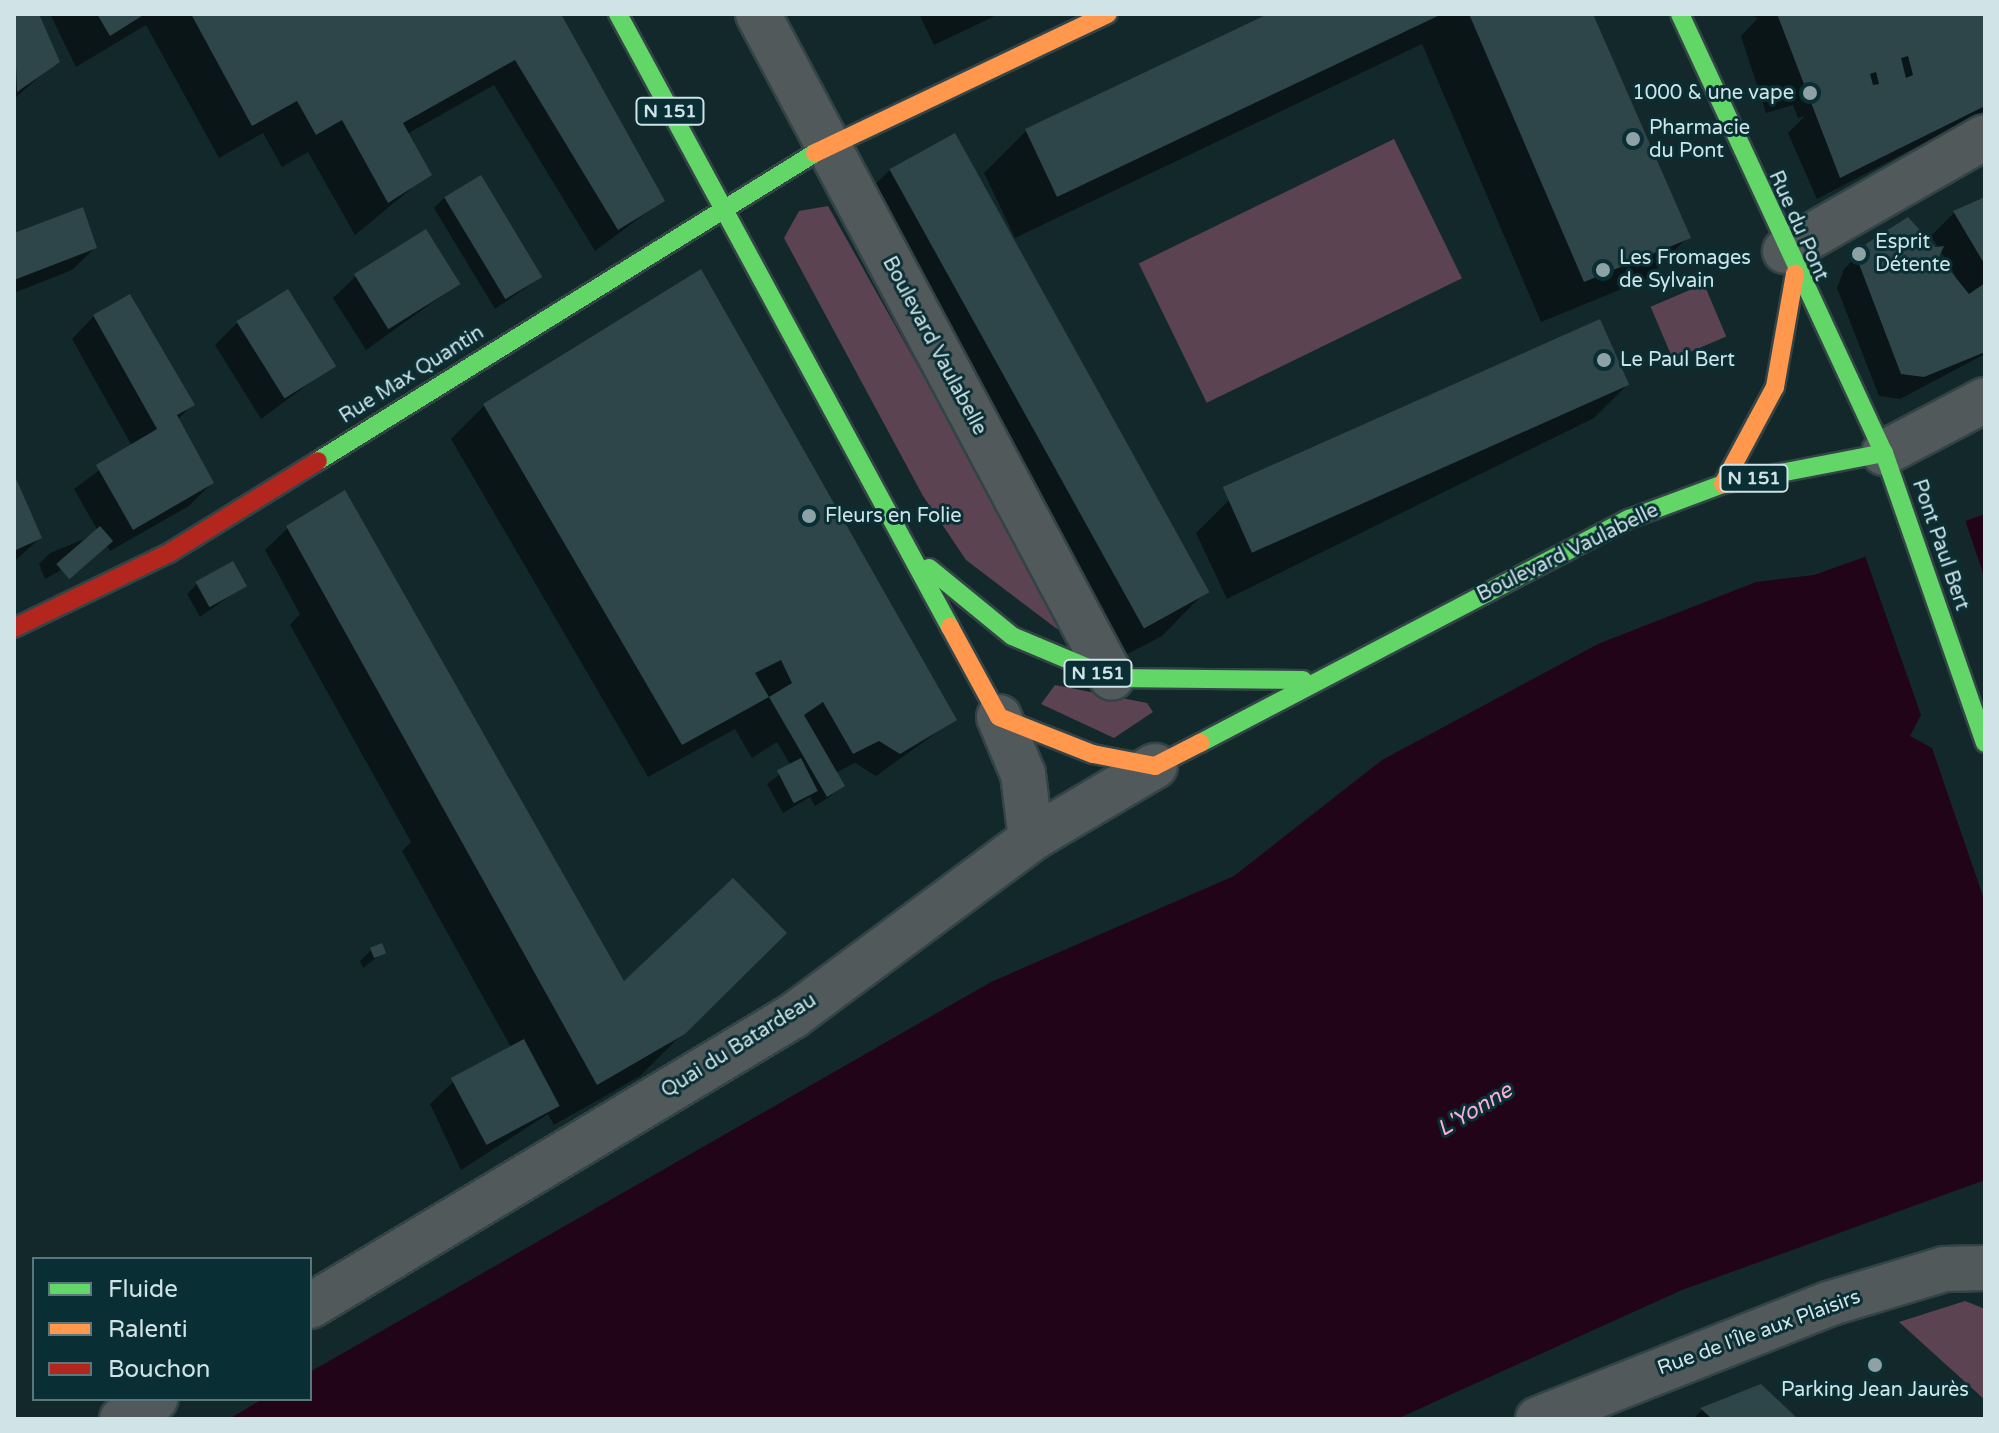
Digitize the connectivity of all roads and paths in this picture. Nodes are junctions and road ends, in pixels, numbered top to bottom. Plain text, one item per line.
1 (618, 14) edge
2 (758, 14) edge
3 (1108, 14) edge
4 (1680, 14) edge
5 (1985, 137) edge
6 (826, 146) junction
7 (721, 208) junction
8 (1790, 263) junction
9 (1983, 401) edge
10 (1884, 453) junction
11 (1723, 484) junction
12 (918, 559) junction
13 (14, 628) edge
14 (1112, 678) junction
15 (1312, 680) junction
16 (999, 717) junction
17 (1985, 743) edge
18 (1155, 766) junction
19 (1031, 839) junction
20 (1985, 1268) edge
21 (312, 1305) edge
22 (152, 1401) edge
23 (122, 1419) edge
24 (1538, 1419) edge

1 - 7 main road, Boulevard Vaulabelle / N 151
2 - 6 street, Boulevard Vaulabelle
3 - 6 main road, Rue Max Quantin
4 - 8 main road, Rue du Pont
5 - 8 street
6 - 7 main road, Rue Max Quantin
6 - 14 street, Boulevard Vaulabelle
7 - 12 main road, Boulevard Vaulabelle / N 151
7 - 13 main road, Rue Max Quantin
8 - 10 main road, Rue du Pont
8 - 11 main road
9 - 10 street
10 - 11 main road, Boulevard Vaulabelle / N 151
10 - 17 main road, Pont Paul Bert
11 - 15 main road, Boulevard Vaulabelle / N 151
12 - 14 main road, Boulevard Vaulabelle / N 151
12 - 16 main road, Boulevard Vaulabelle / N 151
14 - 15 main road, Boulevard Vaulabelle / N 151
15 - 18 main road, Boulevard Vaulabelle / N 151
16 - 18 main road
16 - 19 street, Boulevard Vaulabelle / N 151
18 - 19 street, Quai du Batardeau
19 - 21 street, Quai du Batardeau
20 - 24 street, Rue de l'Île aux Plaisirs
22 - 23 street

